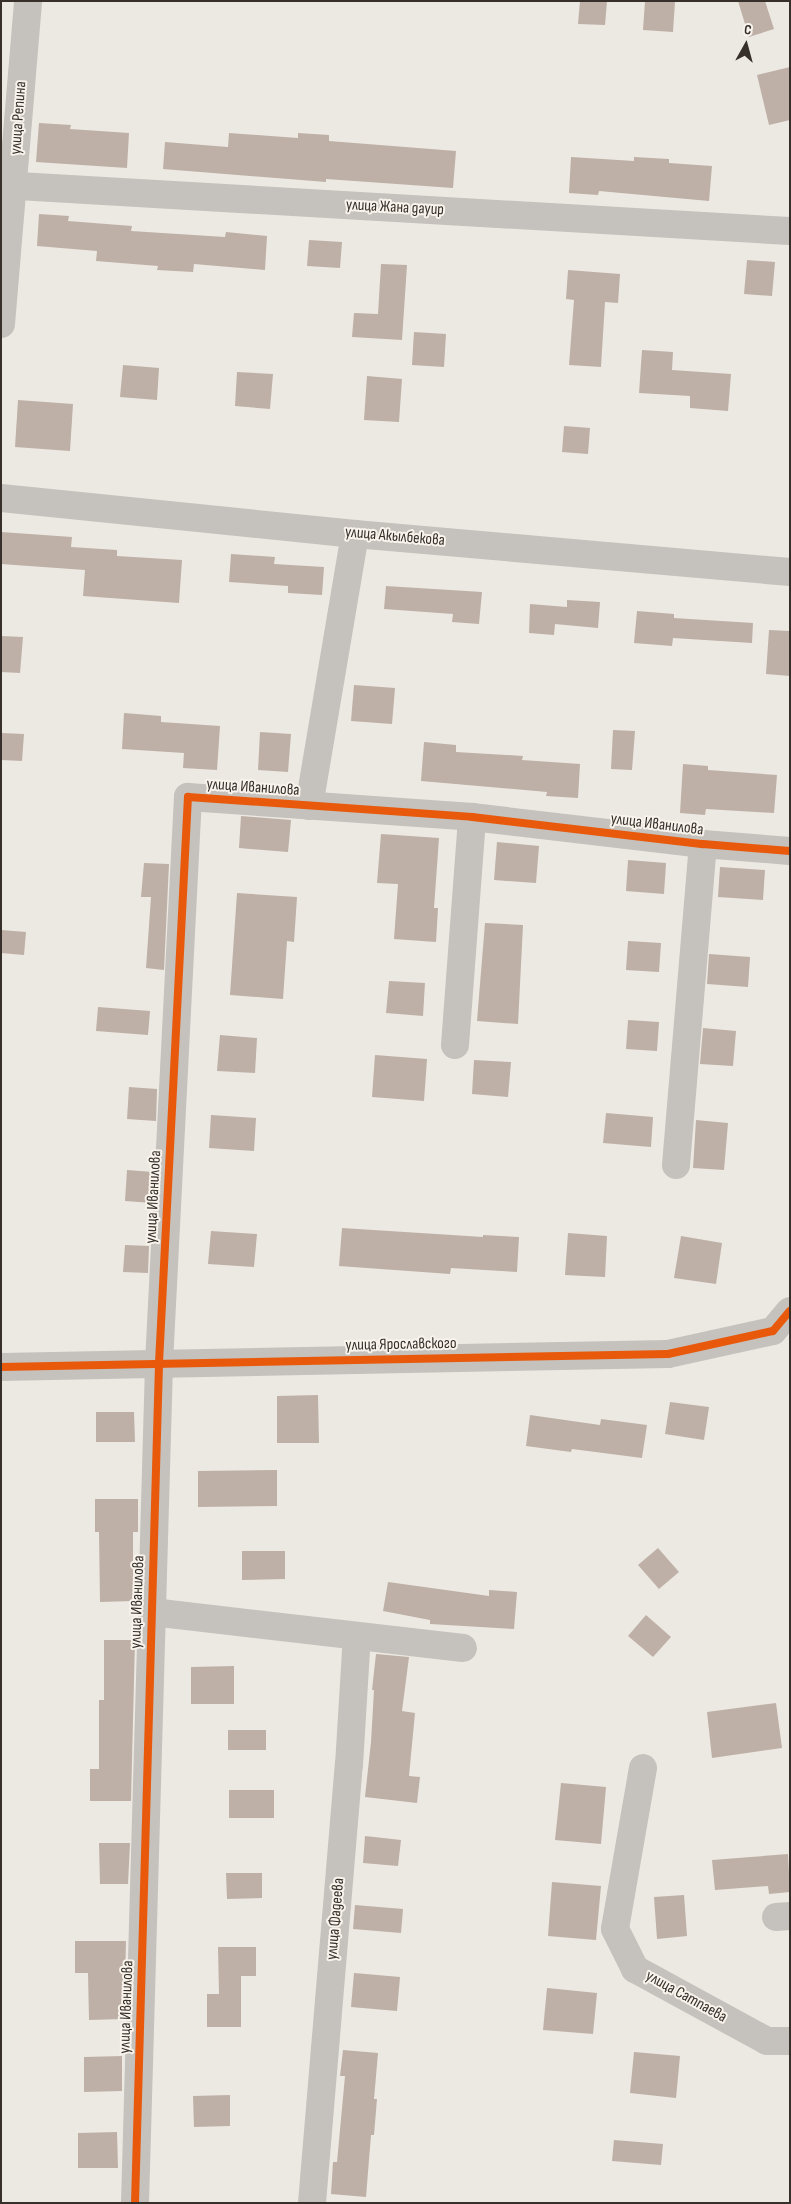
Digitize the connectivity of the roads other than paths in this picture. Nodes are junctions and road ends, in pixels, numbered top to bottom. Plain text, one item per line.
1 (28, 1) edge
2 (8, 186) edge
3 (790, 231) edge
4 (1, 324) edge
5 (1, 498) edge
6 (355, 534) junction
7 (790, 572) edge
8 (309, 806) junction
9 (472, 817) junction
10 (703, 844) junction
11 (790, 851) edge
12 (455, 1045) dead end
13 (676, 1165) dead end
14 (790, 1311) edge
15 (159, 1363) junction
16 (1, 1367) edge
17 (152, 1612) junction
18 (357, 1636) junction
19 (463, 1648) dead end
20 (643, 1768) dead end
21 (790, 2041) edge
22 (135, 2203) edge
23 (312, 2203) edge

1 - 2 street, улица Репина
2 - 3 street, улица Жана дауир
2 - 4 street, улица Репина
5 - 6 street, улица Акылбекова
6 - 7 street, улица Акылбекова
6 - 8 street
8 - 9 street, улица Иванилова
8 - 15 street, улица Иванилова
9 - 10 street, улица Иванилова
9 - 12 street
10 - 11 street, улица Иванилова
10 - 13 street
14 - 15 street, улица Ярославского
15 - 16 street, улица Ярославского
15 - 17 street, улица Иванилова
17 - 18 street
17 - 22 street, улица Иванилова
18 - 19 street
18 - 23 street, улица Фадеева
20 - 21 street, улица Сатпаева

